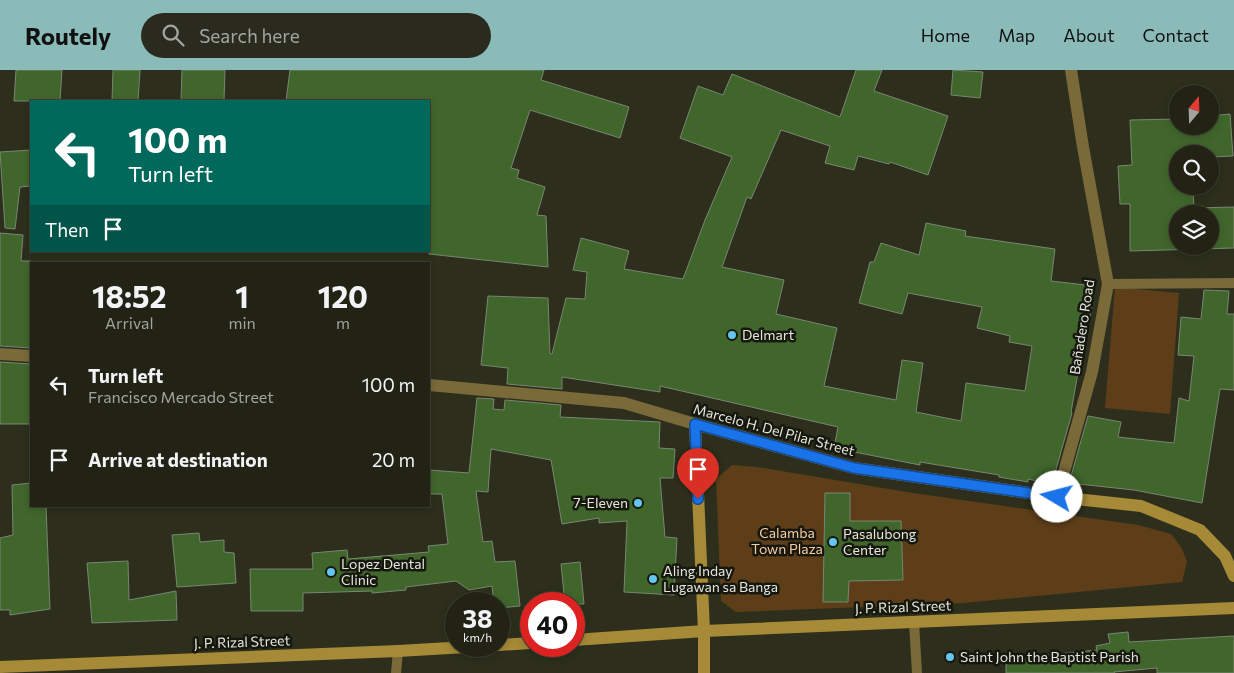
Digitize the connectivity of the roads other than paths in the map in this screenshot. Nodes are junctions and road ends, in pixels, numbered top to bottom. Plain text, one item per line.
1 (1071, 70) edge
2 (1234, 283) edge
3 (1108, 284) junction
4 (0, 354) edge
5 (30, 356) edge
6 (430, 386) edge
7 (695, 424) junction
8 (1057, 497) junction
9 (1234, 576) edge
10 (1234, 608) edge
11 (914, 622) junction
12 (704, 631) junction
13 (585, 639) edge
14 (445, 649) edge
15 (398, 652) junction
16 (0, 667) edge
17 (396, 673) edge
18 (704, 673) edge
19 (917, 673) edge

1 - 3 street, Bañadero Road
2 - 3 lane
3 - 8 street, Bañadero Road
4 - 5 street
6 - 7 street, Marcelo H. Del Pilar Street
7 - 8 main road, Marcelo H. Del Pilar Street
7 - 12 main road
8 - 9 main road, Marcelo H. Del Pilar Street
10 - 11 main road, J. P. Rizal Street
11 - 12 main road, J. P. Rizal Street
11 - 19 lane
12 - 13 main road, J. P. Rizal Street
12 - 18 main road
14 - 15 main road, J. P. Rizal Street
15 - 16 main road, J. P. Rizal Street
15 - 17 lane

